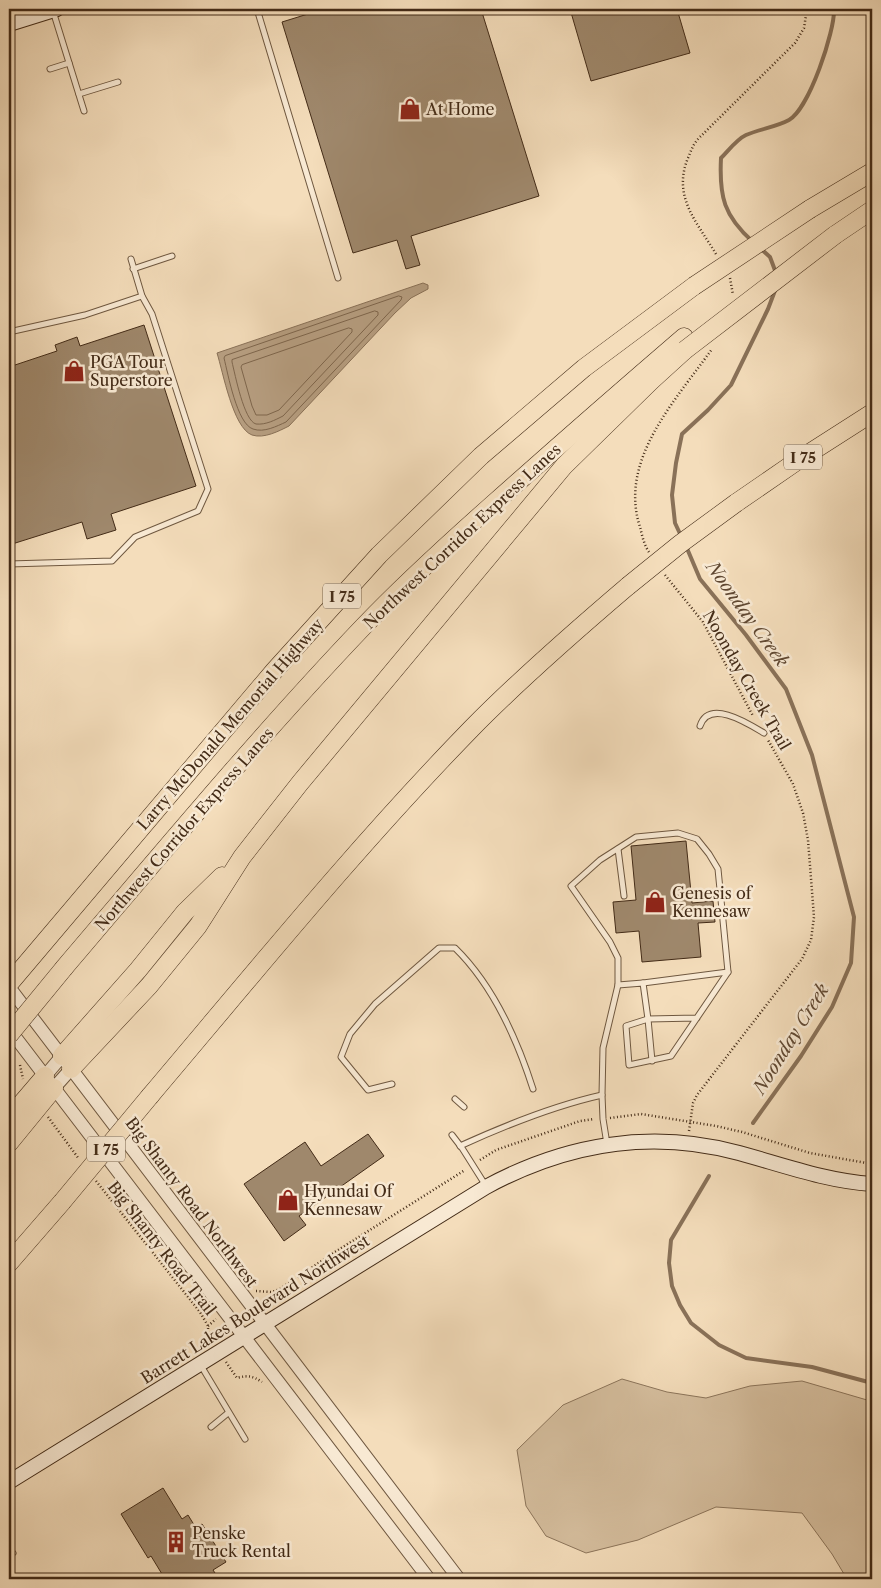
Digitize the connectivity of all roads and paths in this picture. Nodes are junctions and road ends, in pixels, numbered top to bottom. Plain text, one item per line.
1 (55, 9) edge
2 (257, 9) edge
3 (807, 9) edge
4 (9, 24) edge
5 (69, 63) junction
6 (50, 69) dead end
7 (118, 82) dead end
8 (79, 94) junction
9 (84, 111) dead end
10 (872, 172) edge
11 (872, 210) edge
12 (172, 256) dead end
13 (130, 259) dead end
14 (720, 260) dead end
15 (133, 269) junction
16 (730, 277) dead end
17 (338, 278) dead end
18 (142, 296) junction
19 (734, 300) dead end
20 (9, 332) edge
21 (685, 344) junction
22 (714, 346) dead end
23 (872, 414) edge
24 (652, 556) dead end
25 (9, 564) edge
26 (662, 570) dead end
27 (700, 726) dead end
28 (764, 733) junction
29 (618, 848) junction
30 (624, 896) dead end
31 (728, 972) junction
32 (643, 983) junction
33 (618, 985) junction
34 (9, 986) edge
35 (697, 1018) junction
36 (648, 1019) junction
37 (9, 1029) edge
38 (9, 1035) edge
39 (652, 1061) junction
40 (66, 1062) junction
41 (20, 1065) dead end
42 (49, 1082) junction
43 (392, 1084) dead end
44 (533, 1089) dead end
45 (602, 1095) junction
46 (36, 1098) junction
47 (455, 1099) dead end
48 (464, 1107) dead end
49 (9, 1118) edge
50 (690, 1123) junction
51 (452, 1135) dead end
52 (9, 1143) edge
53 (688, 1143) junction
54 (607, 1145) junction
55 (460, 1146) junction
56 (872, 1164) edge
57 (84, 1165) dead end
58 (96, 1181) dead end
59 (872, 1184) edge
60 (486, 1187) junction
61 (9, 1264) edge
62 (265, 1324) junction
63 (208, 1338) dead end
64 (244, 1338) junction
65 (200, 1364) junction
66 (235, 1375) dead end
67 (262, 1382) dead end
68 (228, 1413) junction
69 (211, 1427) dead end
70 (244, 1439) dead end
71 (9, 1482) edge
72 (429, 1579) edge
73 (459, 1579) edge

1 - 4 main road
1 - 5 lane
2 - 17 lane
3 - 14 path
5 - 6 lane
5 - 8 lane
7 - 8 lane
8 - 9 lane
10 - 34 highway, Larry McDonald Memorial Highway / I 75, bridge
11 - 21 highway, bridge
12 - 15 lane
13 - 15 lane
15 - 18 lane
16 - 19 path
18 - 20 lane
18 - 25 lane
21 - 38 highway, Northwest Corridor Express Lanes, bridge
21 - 40 highway
22 - 24 path
23 - 61 highway, I 75, bridge
26 - 28 path, Noonday Creek Trail
27 - 28 lane
28 - 50 path, Noonday Creek Trail
29 - 30 lane
29 - 31 lane
29 - 33 lane
31 - 32 lane
31 - 35 lane
32 - 33 lane
32 - 36 lane
33 - 45 lane
34 - 40 street, Big Shanty Road Northwest
35 - 36 lane
35 - 39 lane
36 - 39 lane
36 - 39 lane
37 - 42 street
40 - 42 street
40 - 62 street, Big Shanty Road Northwest
41 - 46 path
42 - 46 highway
42 - 64 street
43 - 44 lane
45 - 54 lane
45 - 55 lane
46 - 49 highway
46 - 52 highway
46 - 57 path
47 - 48 lane
50 - 53 path, Noonday Creek Trail
50 - 56 path
51 - 55 lane
53 - 54 main road, Barrett Lakes Boulevard Northwest
53 - 59 main road, Barrett Lakes Boulevard Northwest
54 - 60 main road, Barrett Lakes Boulevard Northwest
55 - 60 lane
58 - 63 path, Big Shanty Road Trail
60 - 62 main road, Barrett Lakes Boulevard Northwest
62 - 64 main road, Barrett Lakes Boulevard Northwest
62 - 73 street, Big Shanty Road Northwest
64 - 65 main road, Barrett Lakes Boulevard Northwest
64 - 72 street
65 - 68 lane
65 - 71 main road, Barrett Lakes Boulevard Northwest
66 - 67 path
68 - 69 lane
68 - 70 lane

